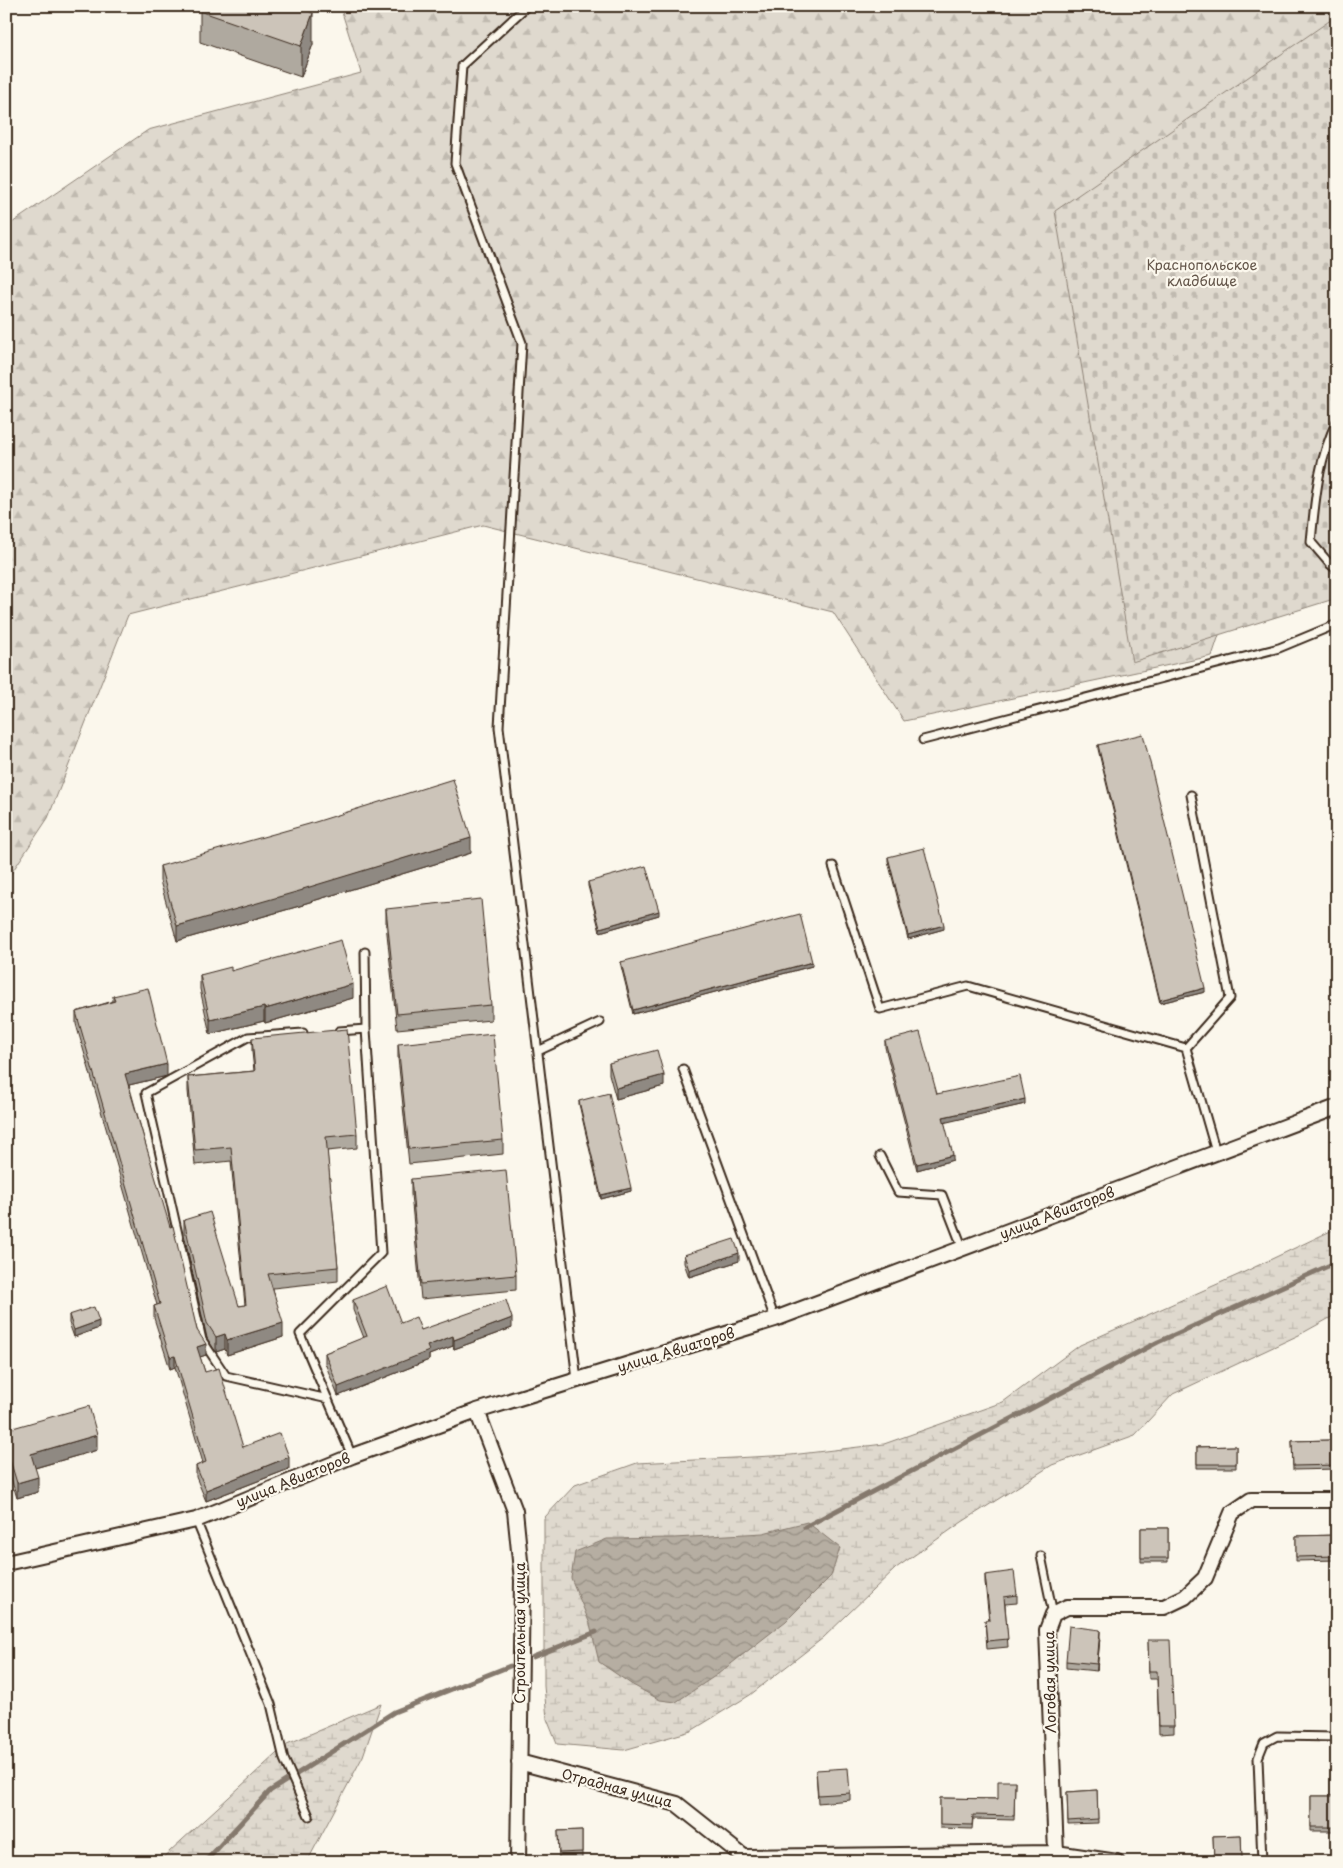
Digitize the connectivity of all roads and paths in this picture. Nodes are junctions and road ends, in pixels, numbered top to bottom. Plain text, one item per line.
1 (527, 6) edge
2 (1337, 421) edge
3 (1337, 570) edge
4 (1337, 624) edge
5 (923, 740) dead end
6 (1191, 795) dead end
7 (833, 866) dead end
8 (365, 952) dead end
9 (600, 1022) dead end
10 (366, 1029) junction
11 (327, 1031) edge
12 (307, 1033) edge
13 (1186, 1048) junction
14 (538, 1051) junction
15 (683, 1069) dead end
16 (1337, 1107) edge
17 (1216, 1152) junction
18 (880, 1156) dead end
19 (963, 1250) junction
20 (775, 1319) junction
21 (577, 1380) junction
22 (328, 1399) junction
23 (477, 1411) junction
24 (352, 1456) junction
25 (1337, 1500) edge
26 (196, 1520) junction
27 (1041, 1556) dead end
28 (6, 1563) edge
29 (1053, 1614) junction
30 (1337, 1736) edge
31 (519, 1762) junction
32 (308, 1816) dead end
33 (1056, 1853) junction
34 (744, 1860) edge
35 (518, 1862) edge
36 (1117, 1862) edge
37 (1262, 1862) edge

1 - 14 lane
2 - 3 lane
4 - 5 lane
6 - 13 lane
7 - 13 lane
8 - 10 lane
9 - 14 lane
10 - 11 lane
10 - 22 lane
12 - 22 lane
13 - 17 lane
14 - 21 lane
15 - 20 lane
16 - 17 street, улица Авиаторов
17 - 19 street, улица Авиаторов
18 - 19 lane
19 - 20 street, улица Авиаторов
20 - 21 street, улица Авиаторов
21 - 23 street, улица Авиаторов
22 - 24 lane
23 - 24 street, улица Авиаторов
23 - 31 street, Строительная улица
24 - 26 street, улица Авиаторов
25 - 29 street, Логовая улица
26 - 28 street, улица Авиаторов
26 - 32 lane
27 - 29 lane
29 - 33 street, Логовая улица
30 - 37 lane
31 - 34 street, Отрадная улица
31 - 35 street, Строительная улица
33 - 34 street, Отрадная улица
33 - 36 street, Отрадная улица

